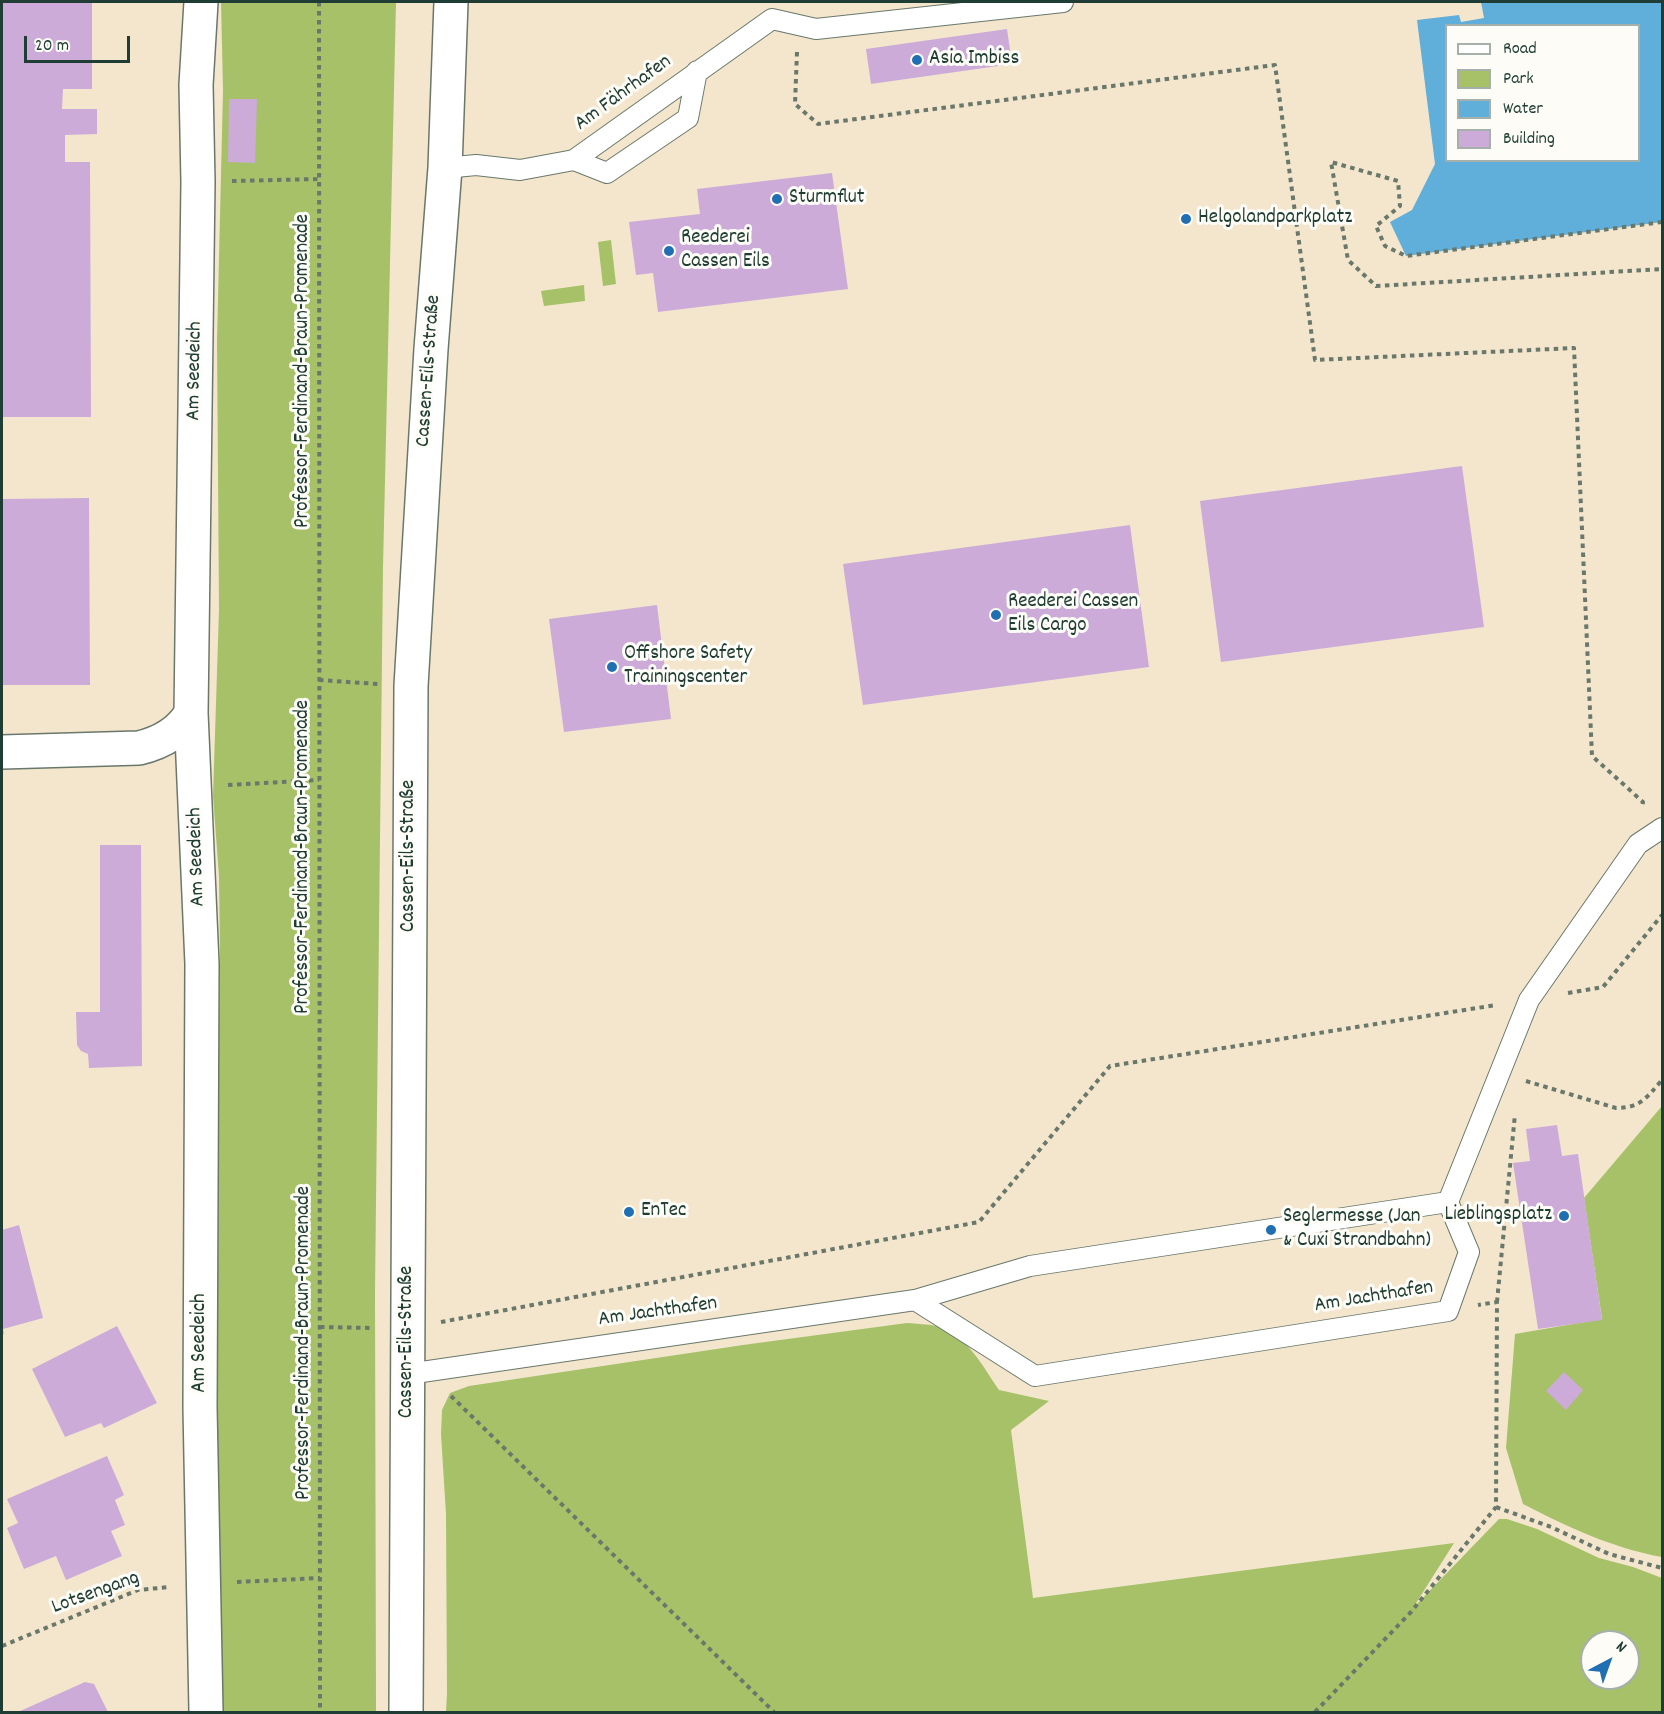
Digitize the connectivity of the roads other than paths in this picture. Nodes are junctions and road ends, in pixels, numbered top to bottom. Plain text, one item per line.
1 (201, 2) edge
2 (451, 2) edge
3 (1063, 2) edge
4 (697, 71) junction
5 (574, 160) junction
6 (446, 168) junction
7 (191, 713) junction
8 (2, 752) edge
9 (1662, 828) edge
10 (1448, 1202) junction
11 (915, 1300) junction
12 (408, 1374) junction
13 (206, 1713) edge
14 (406, 1713) edge

1 - 7 street, Am Seedeich
2 - 6 street, Cassen-Eils-Straße
3 - 4 lane, Am Fährhafen
4 - 5 lane, Am Fährhafen
4 - 5 lane
5 - 6 lane, Am Fährhafen
6 - 12 street, Cassen-Eils-Straße
7 - 8 street
7 - 13 street, Am Seedeich
9 - 10 lane
10 - 11 lane, Am Jachthafen
10 - 11 lane, Am Jachthafen
11 - 12 lane, Am Jachthafen
12 - 14 street, Cassen-Eils-Straße

